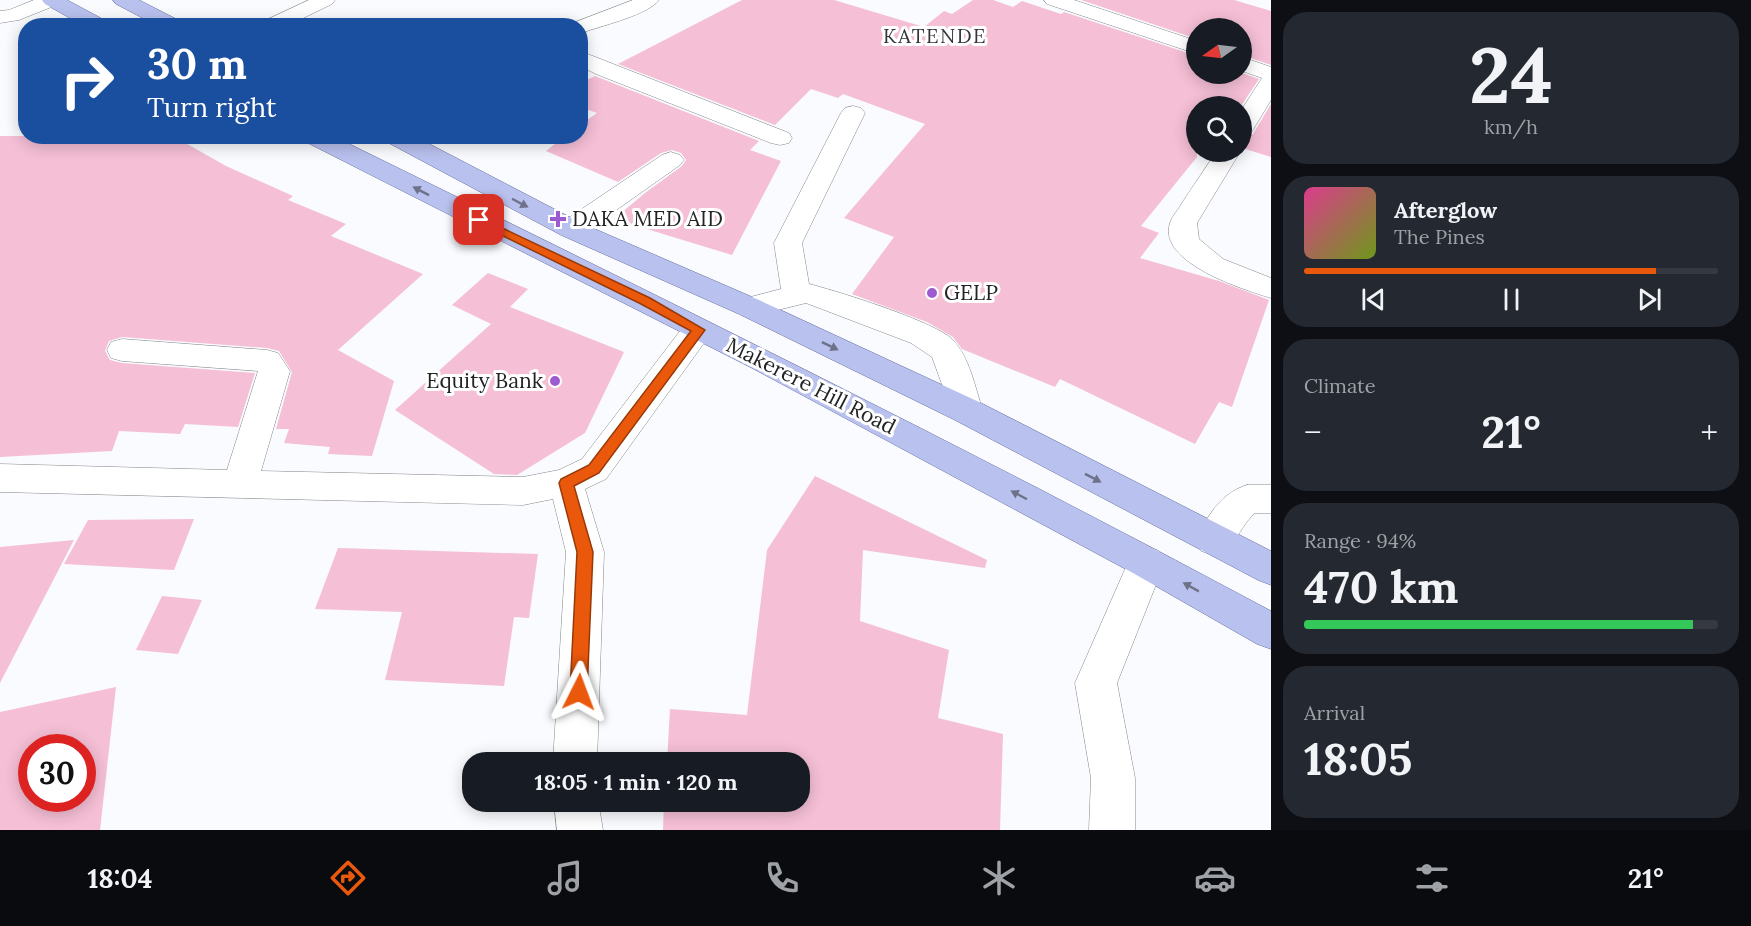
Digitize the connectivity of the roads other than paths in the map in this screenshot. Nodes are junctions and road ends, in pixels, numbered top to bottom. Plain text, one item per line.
1 (123, 0) edge
2 (325, 0) edge
3 (649, 0) edge
4 (1054, 0) edge
5 (57, 2) edge
6 (39, 18) edge
7 (86, 18) edge
8 (159, 18) edge
9 (286, 18) edge
10 (588, 24) edge
11 (11, 27) edge
12 (1186, 44) edge
13 (588, 61) edge
14 (1252, 67) edge
15 (1271, 74) edge
16 (1271, 82) edge
17 (1252, 112) edge
18 (853, 113) dead end
19 (780, 138) dead end
20 (329, 144) edge
21 (409, 144) edge
22 (671, 160) dead end
23 (1222, 162) edge
24 (571, 229) junction
25 (1271, 288) edge
26 (796, 294) junction
27 (749, 307) junction
28 (698, 330) junction
29 (122, 350) dead end
30 (967, 411) junction
31 (0, 478) edge
32 (566, 483) junction
33 (240, 484) junction
34 (1271, 499) edge
35 (1214, 540) junction
36 (1146, 562) junction
37 (1271, 569) edge
38 (1271, 631) edge
39 (575, 752) edge
40 (578, 812) edge
41 (580, 830) edge
42 (1112, 830) edge

1 - 8 main road
2 - 9 street
3 - 10 street
4 - 12 street
5 - 6 street
5 - 7 main road
5 - 11 street
13 - 19 street
14 - 15 street
16 - 17 street
18 - 26 street
28 -> 20 main road, Makerere Hill Road
21 -> 24 main road, Makerere Hill Road
22 - 24 street
23 - 25 street
24 - 27 main road, Makerere Hill Road
26 - 27 street
26 - 30 street
27 -> 30 main road, Makerere Hill Road
28 - 32 street
36 -> 28 main road, Makerere Hill Road
29 - 33 street
30 -> 35 main road, Makerere Hill Road
31 - 33 street
32 - 33 street
32 - 39 street
34 - 35 street
35 - 37 main road, Makerere Hill Road
38 -> 36 main road, Makerere Hill Road
36 - 42 street
40 - 41 street

